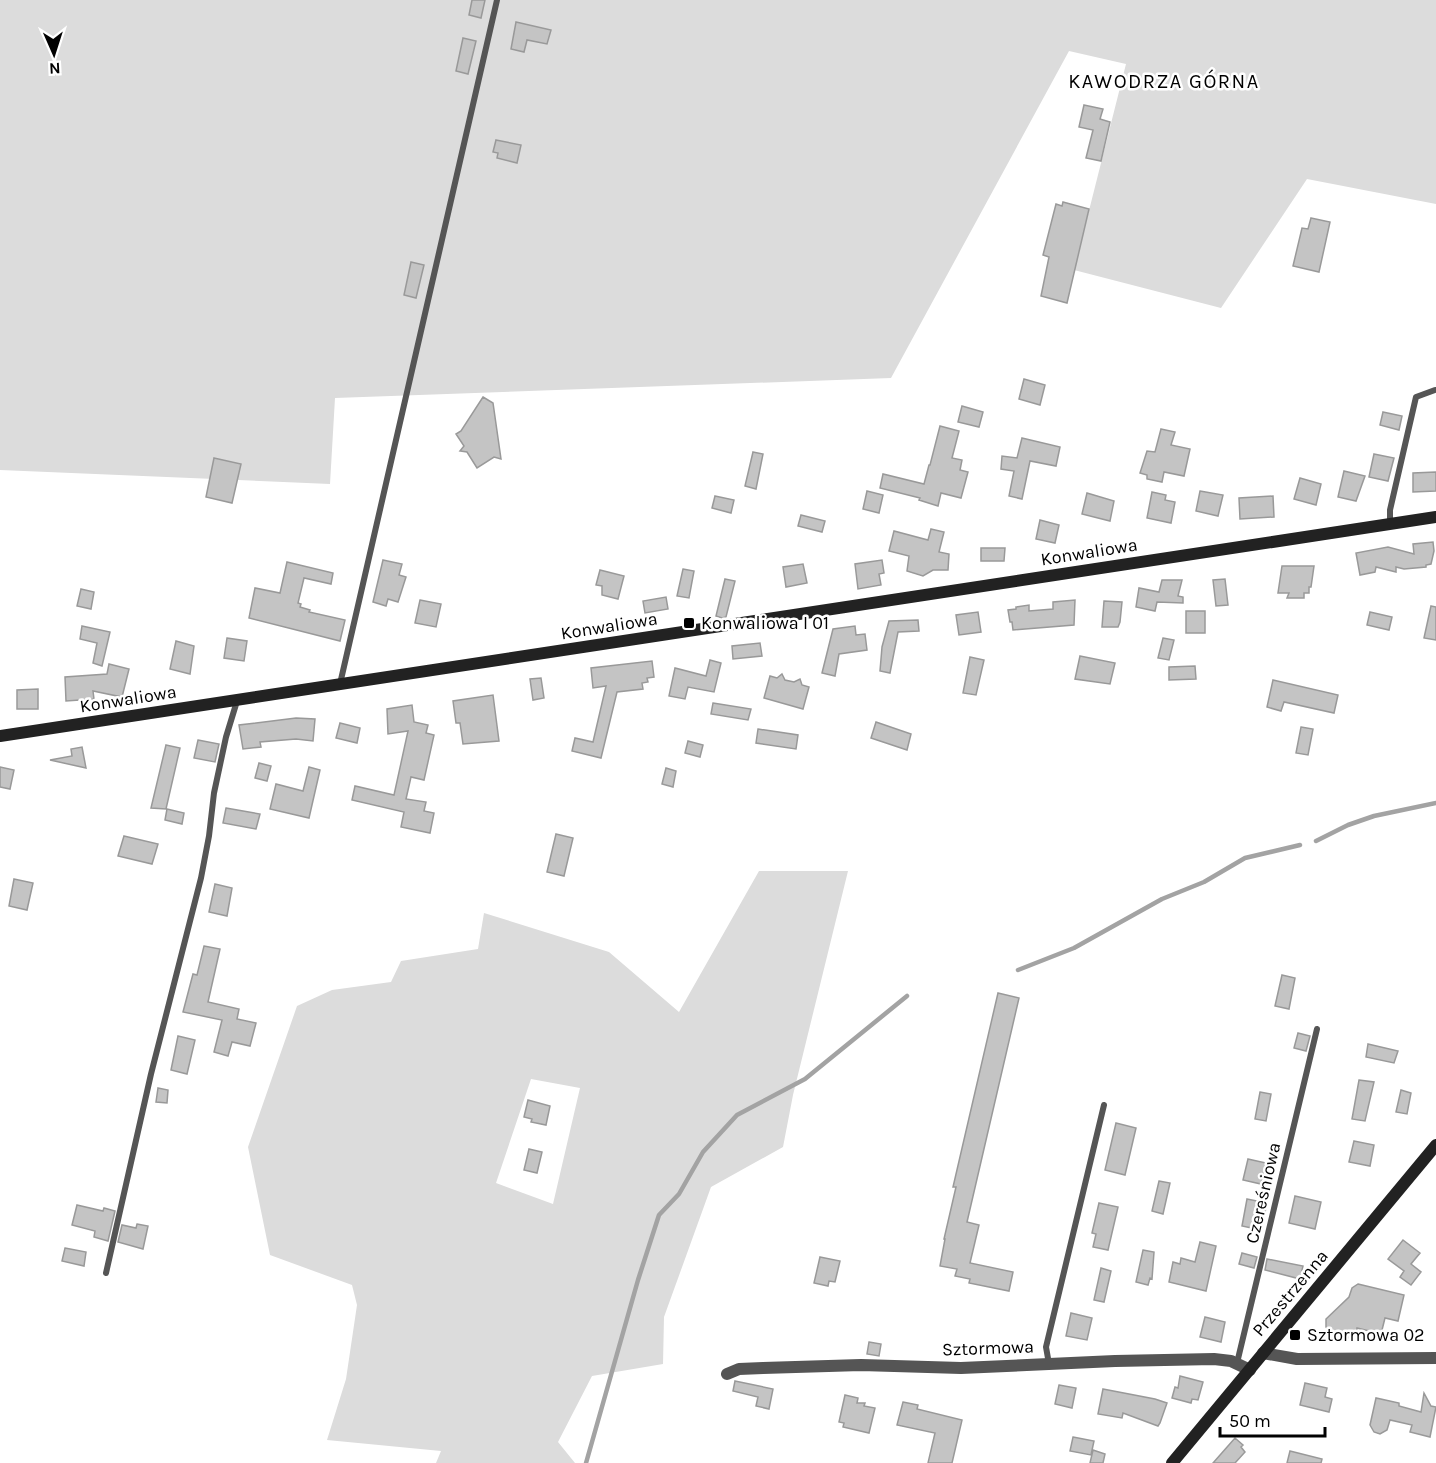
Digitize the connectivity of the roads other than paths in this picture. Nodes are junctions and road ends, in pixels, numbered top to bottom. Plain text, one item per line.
1 (497, 0) edge
2 (1435, 390) edge
3 (1436, 517) edge
4 (1390, 524) junction
5 (340, 685) junction
6 (237, 700) junction
7 (0, 736) edge
8 (1317, 1029) dead end
9 (1104, 1106) dead end
10 (1436, 1145) edge
11 (106, 1273) dead end
12 (1263, 1353) junction
13 (1436, 1358) edge
14 (1049, 1364) junction
15 (1237, 1364) junction
16 (1250, 1370) junction
17 (727, 1374) dead end
18 (1172, 1463) edge

1 - 5 lane
2 - 4 lane
3 - 4 street, Konwaliowa
4 - 5 street, Konwaliowa
5 - 6 street, Konwaliowa
6 - 7 street, Konwaliowa
6 - 11 lane
8 - 15 lane, Czereśniowa
9 - 14 lane
10 - 12 street, Przestrzenna
12 - 13 street
12 - 16 street, Przestrzenna
14 - 15 street, Sztormowa
14 - 17 street, Sztormowa
15 - 16 street, Sztormowa
16 - 18 street, Przestrzenna

